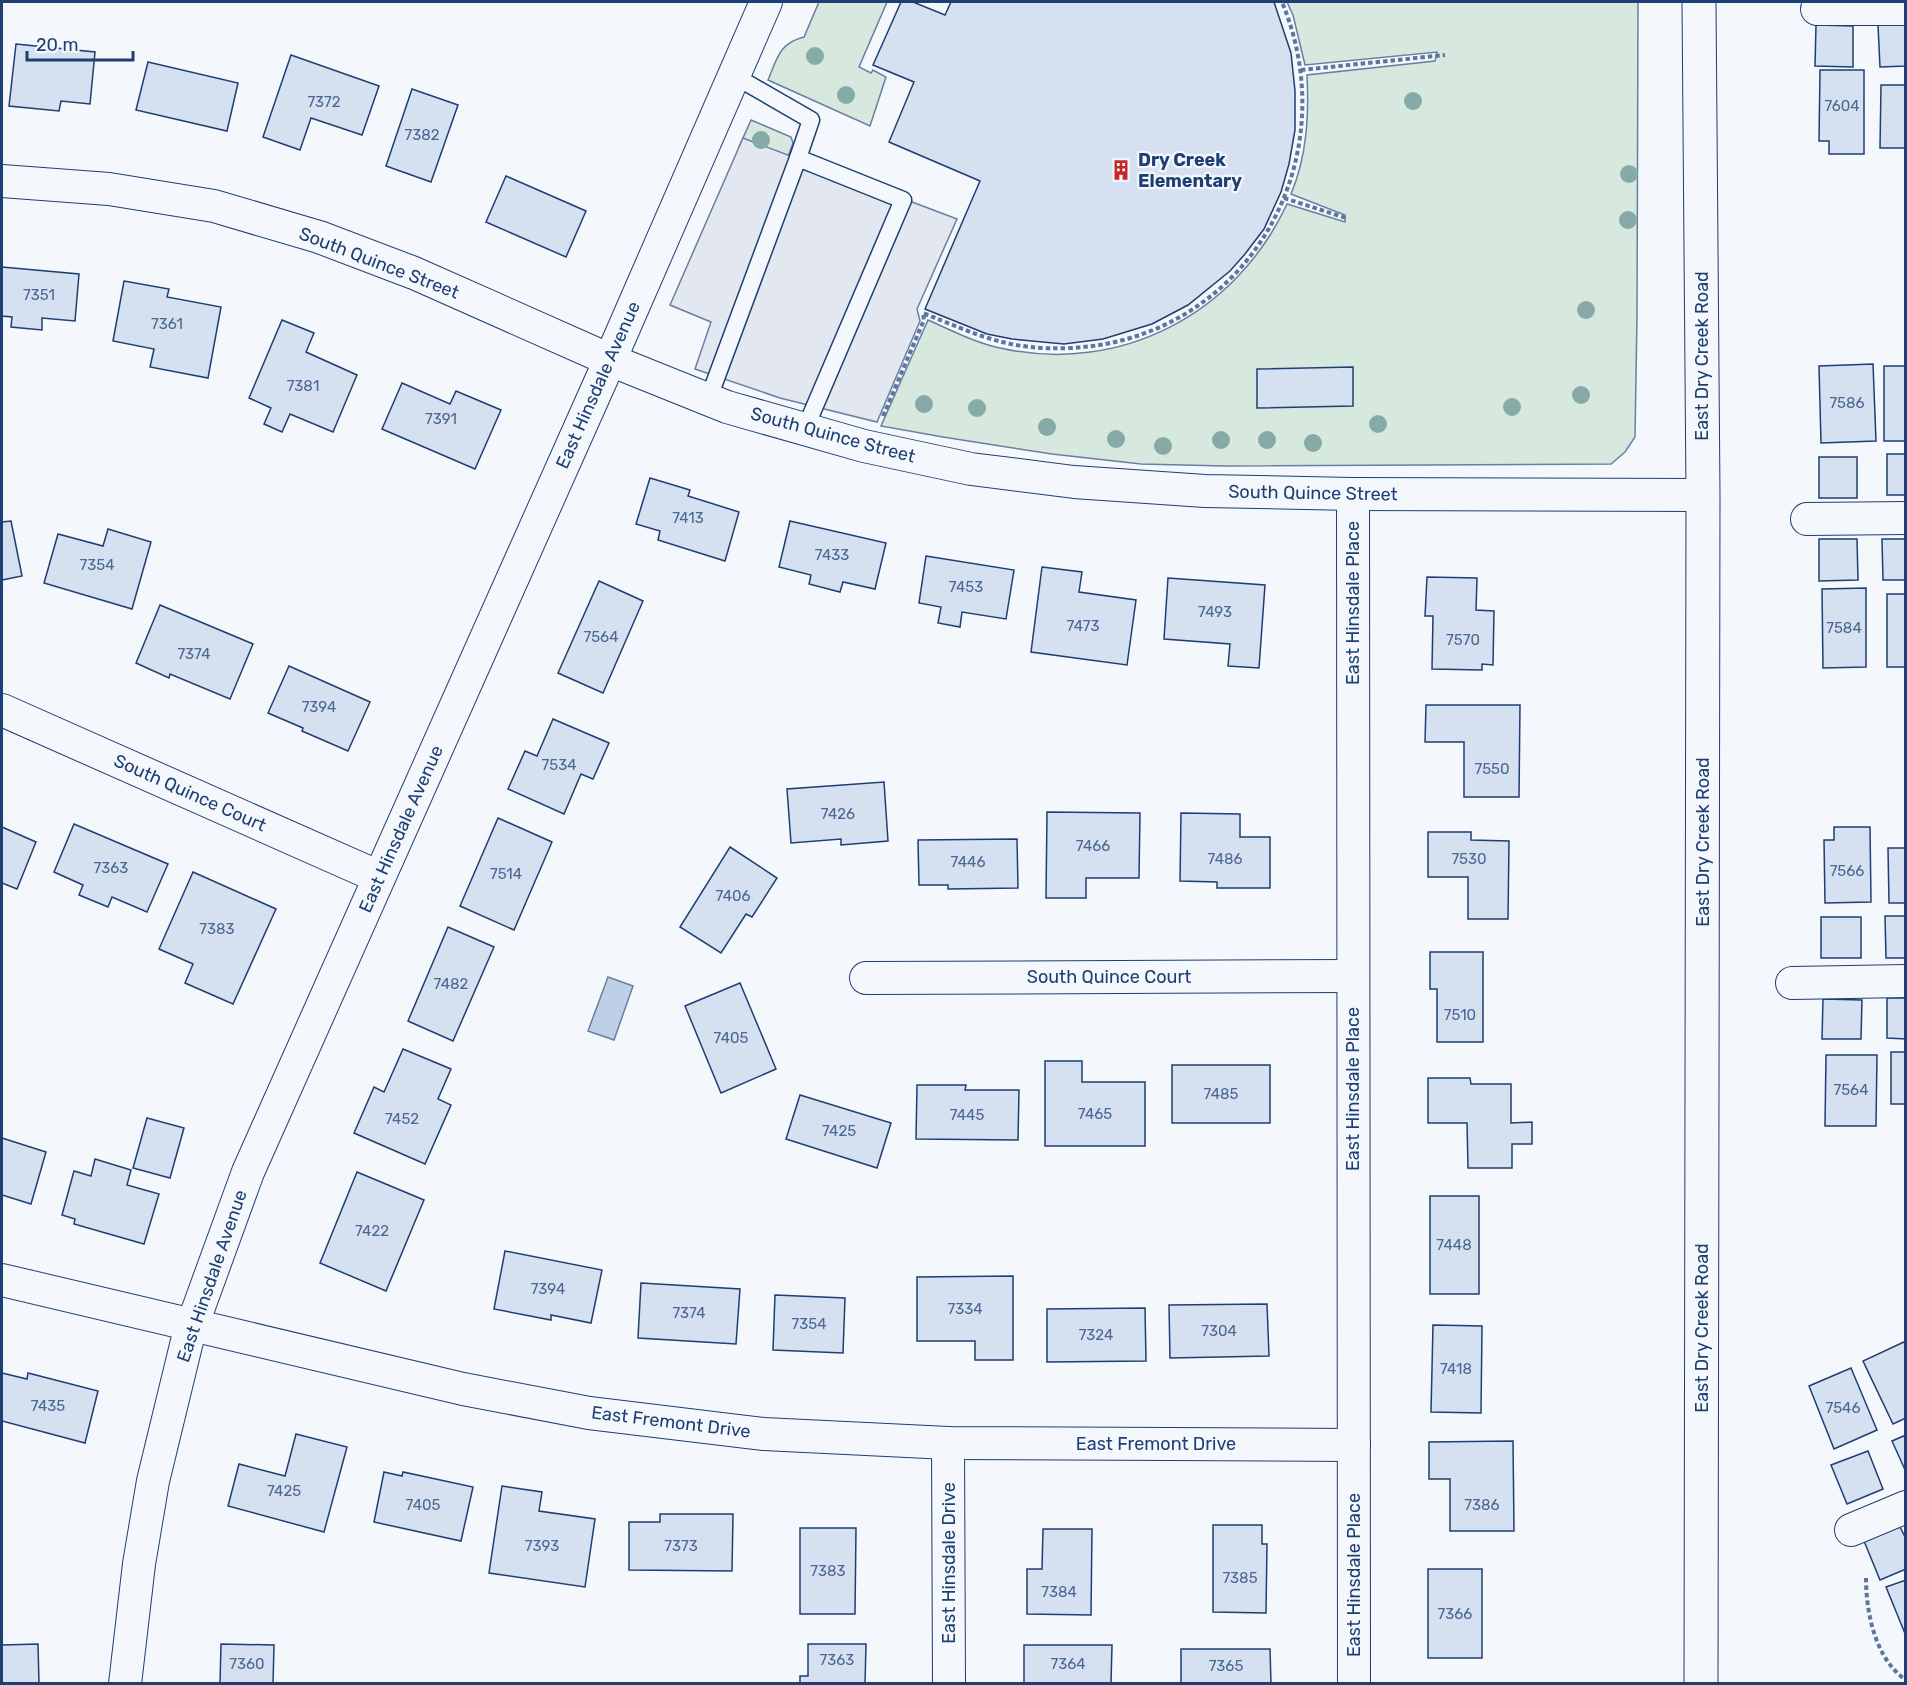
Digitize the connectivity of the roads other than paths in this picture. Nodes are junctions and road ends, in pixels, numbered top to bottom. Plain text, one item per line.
1 (766, 2) edge
2 (1699, 2) edge
3 (1817, 9) dead end
4 (1905, 9) edge
5 (733, 75) junction
6 (798, 158) junction
7 (2, 181) edge
8 (610, 360) junction
9 (708, 400) junction
10 (805, 429) junction
11 (1353, 494) junction
12 (1703, 495) junction
13 (1905, 518) edge
14 (1807, 519) dead end
15 (2, 710) edge
16 (379, 877) junction
17 (1353, 976) junction
18 (866, 978) dead end
19 (1905, 981) edge
20 (1792, 983) dead end
21 (2, 1280) edge
22 (192, 1327) junction
23 (948, 1443) junction
24 (1354, 1445) junction
25 (1905, 1507) edge
26 (1851, 1530) dead end
27 (125, 1683) edge
28 (950, 1683) edge
29 (1354, 1683) edge
30 (1701, 1683) edge

1 - 5 street, East Hinsdale Avenue
2 - 12 main road, East Dry Creek Road
3 - 4 street
5 - 6 lane
5 - 8 street, East Hinsdale Avenue
6 - 9 lane
6 - 10 lane
7 - 8 street, South Quince Street
8 - 9 street, South Quince Street
8 - 16 street, East Hinsdale Avenue
9 - 10 street, South Quince Street
10 - 11 street, South Quince Street
11 - 12 street, South Quince Street
11 - 17 street, East Hinsdale Place
12 - 30 main road, East Dry Creek Road
13 - 14 street
15 - 16 street, South Quince Court
16 - 22 street, East Hinsdale Avenue
17 - 18 street, South Quince Court
17 - 24 street, East Hinsdale Place
19 - 20 street
21 - 22 street, East Fremont Drive
22 - 23 street, East Fremont Drive
22 - 27 street, East Hinsdale Avenue
23 - 24 street, East Fremont Drive
23 - 28 street, East Hinsdale Drive
24 - 29 street, East Hinsdale Place
25 - 26 street

